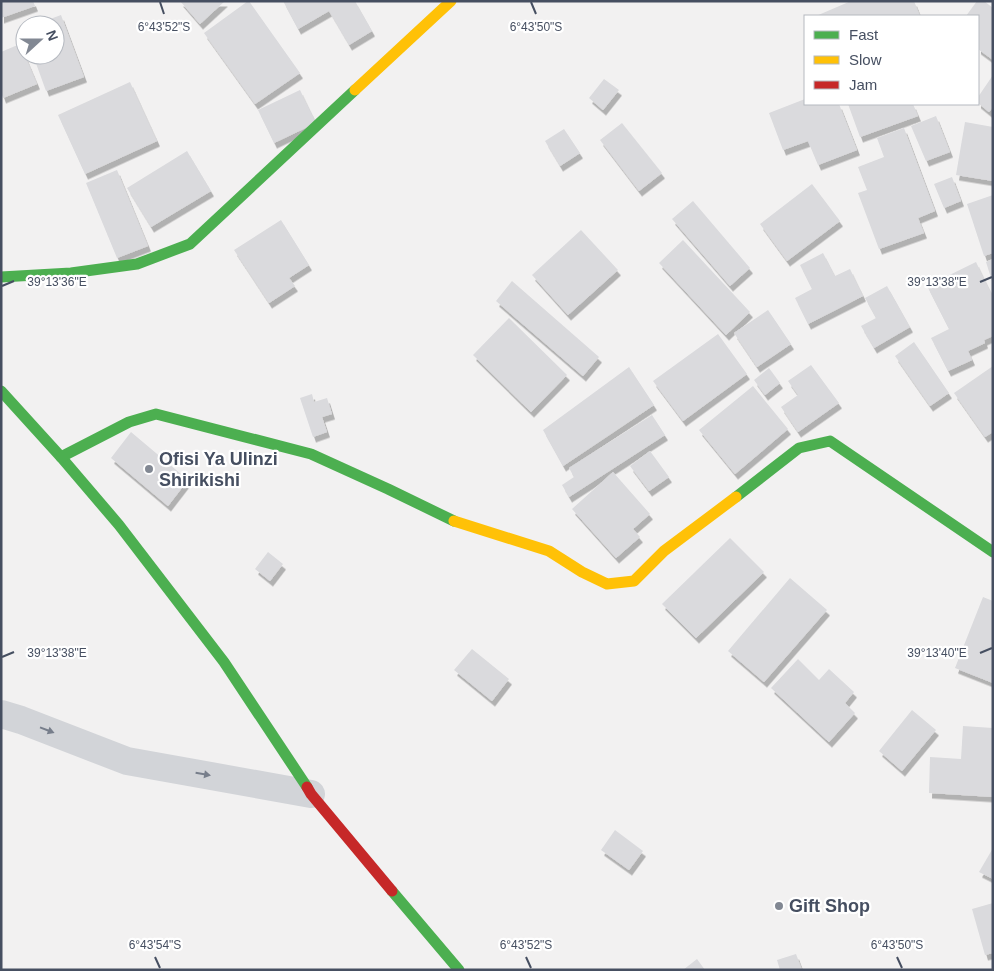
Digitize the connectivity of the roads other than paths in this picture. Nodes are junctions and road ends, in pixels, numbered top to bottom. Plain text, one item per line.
1 (452, 1) edge
2 (1, 277) edge
3 (1, 391) edge
4 (61, 457) junction
5 (993, 552) edge
6 (1, 714) edge
7 (311, 794) junction
8 (459, 970) edge

1 - 2 street
3 - 4 street
4 - 5 street
4 - 7 street
6 -> 7 street
7 - 8 street

